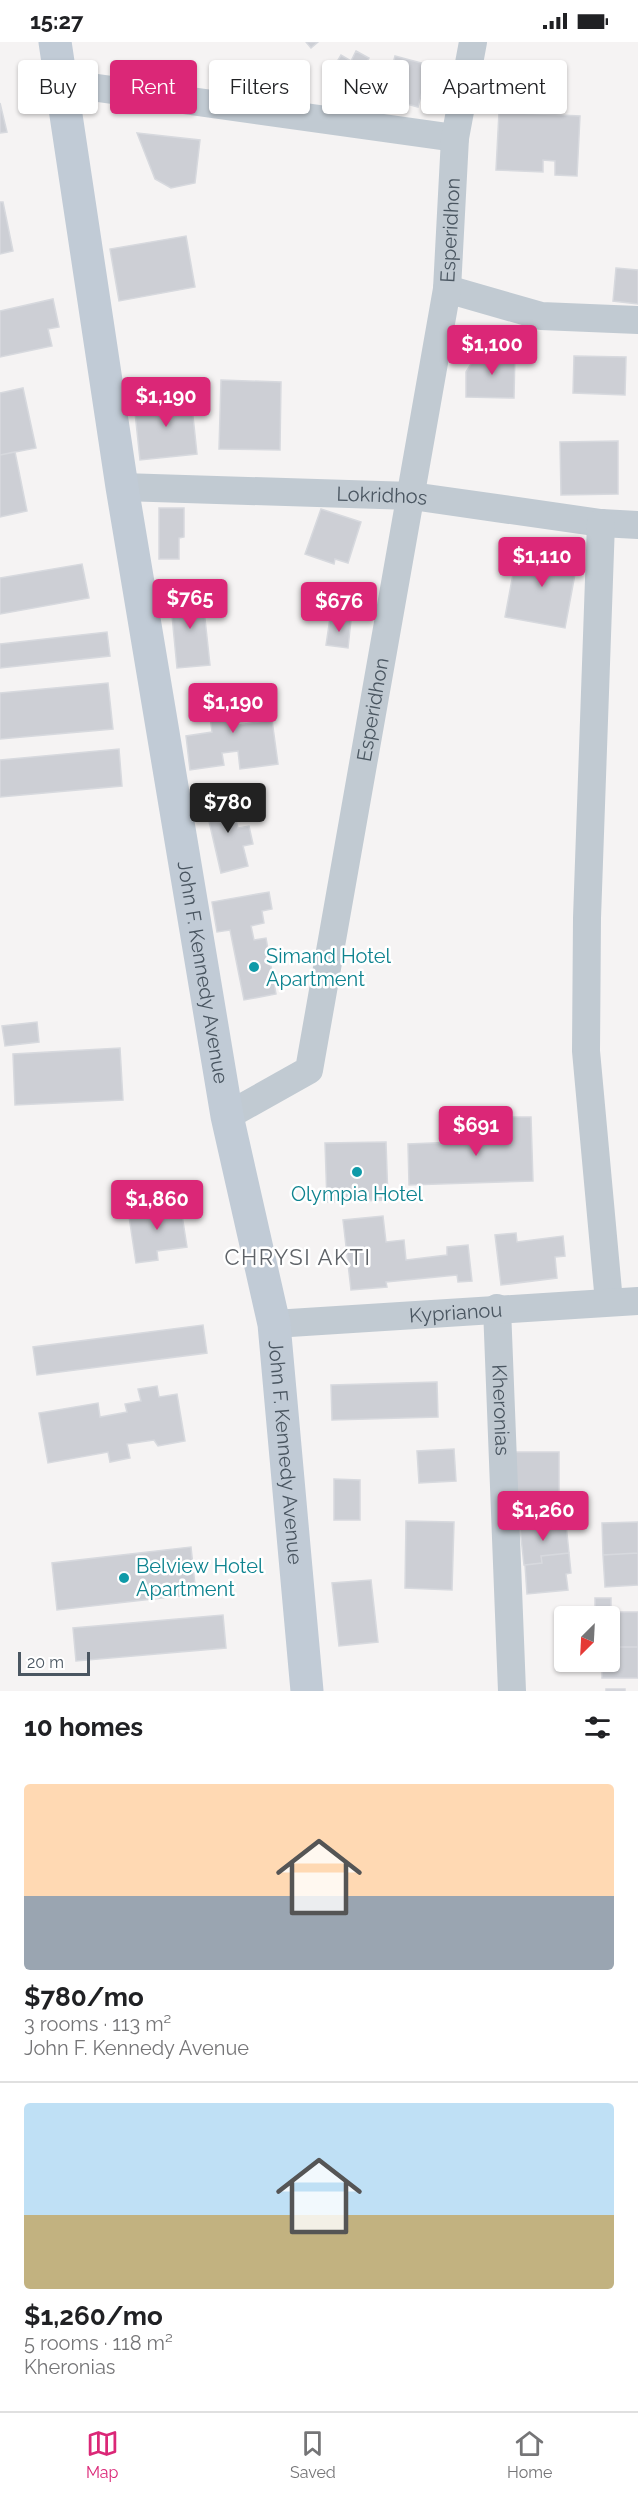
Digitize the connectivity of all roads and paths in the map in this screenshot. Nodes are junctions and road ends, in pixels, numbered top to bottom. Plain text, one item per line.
1 (55, 42) edge
2 (473, 42) edge
3 (58, 60) edge
4 (98, 88) edge
5 (67, 114) edge
6 (455, 138) junction
7 (447, 289) junction
8 (638, 320) edge
9 (122, 487) junction
10 (412, 495) junction
11 (601, 523) junction
12 (638, 525) edge
13 (227, 1116) junction
14 (638, 1301) edge
15 (609, 1302) junction
16 (497, 1308) junction
17 (273, 1324) junction
18 (307, 1691) edge
19 (512, 1691) edge

1 - 3 street, John F. Kennedy Avenue
2 - 6 street, Esperidhon
4 - 6 street
5 - 9 street, John F. Kennedy Avenue
6 - 7 street, Esperidhon
7 - 8 street
7 - 10 street, Esperidhon
9 - 10 street, Lokridhos
9 - 13 street, John F. Kennedy Avenue
10 - 11 street, Lokridhos
10 - 13 street, Esperidhon
11 - 12 street, Lokridhos
11 - 15 street
13 - 17 street, John F. Kennedy Avenue
14 - 15 street, Kyprianou
15 - 16 street, Kyprianou
16 - 17 street, Kyprianou
16 - 19 street, Kheronias
17 - 18 street, John F. Kennedy Avenue

